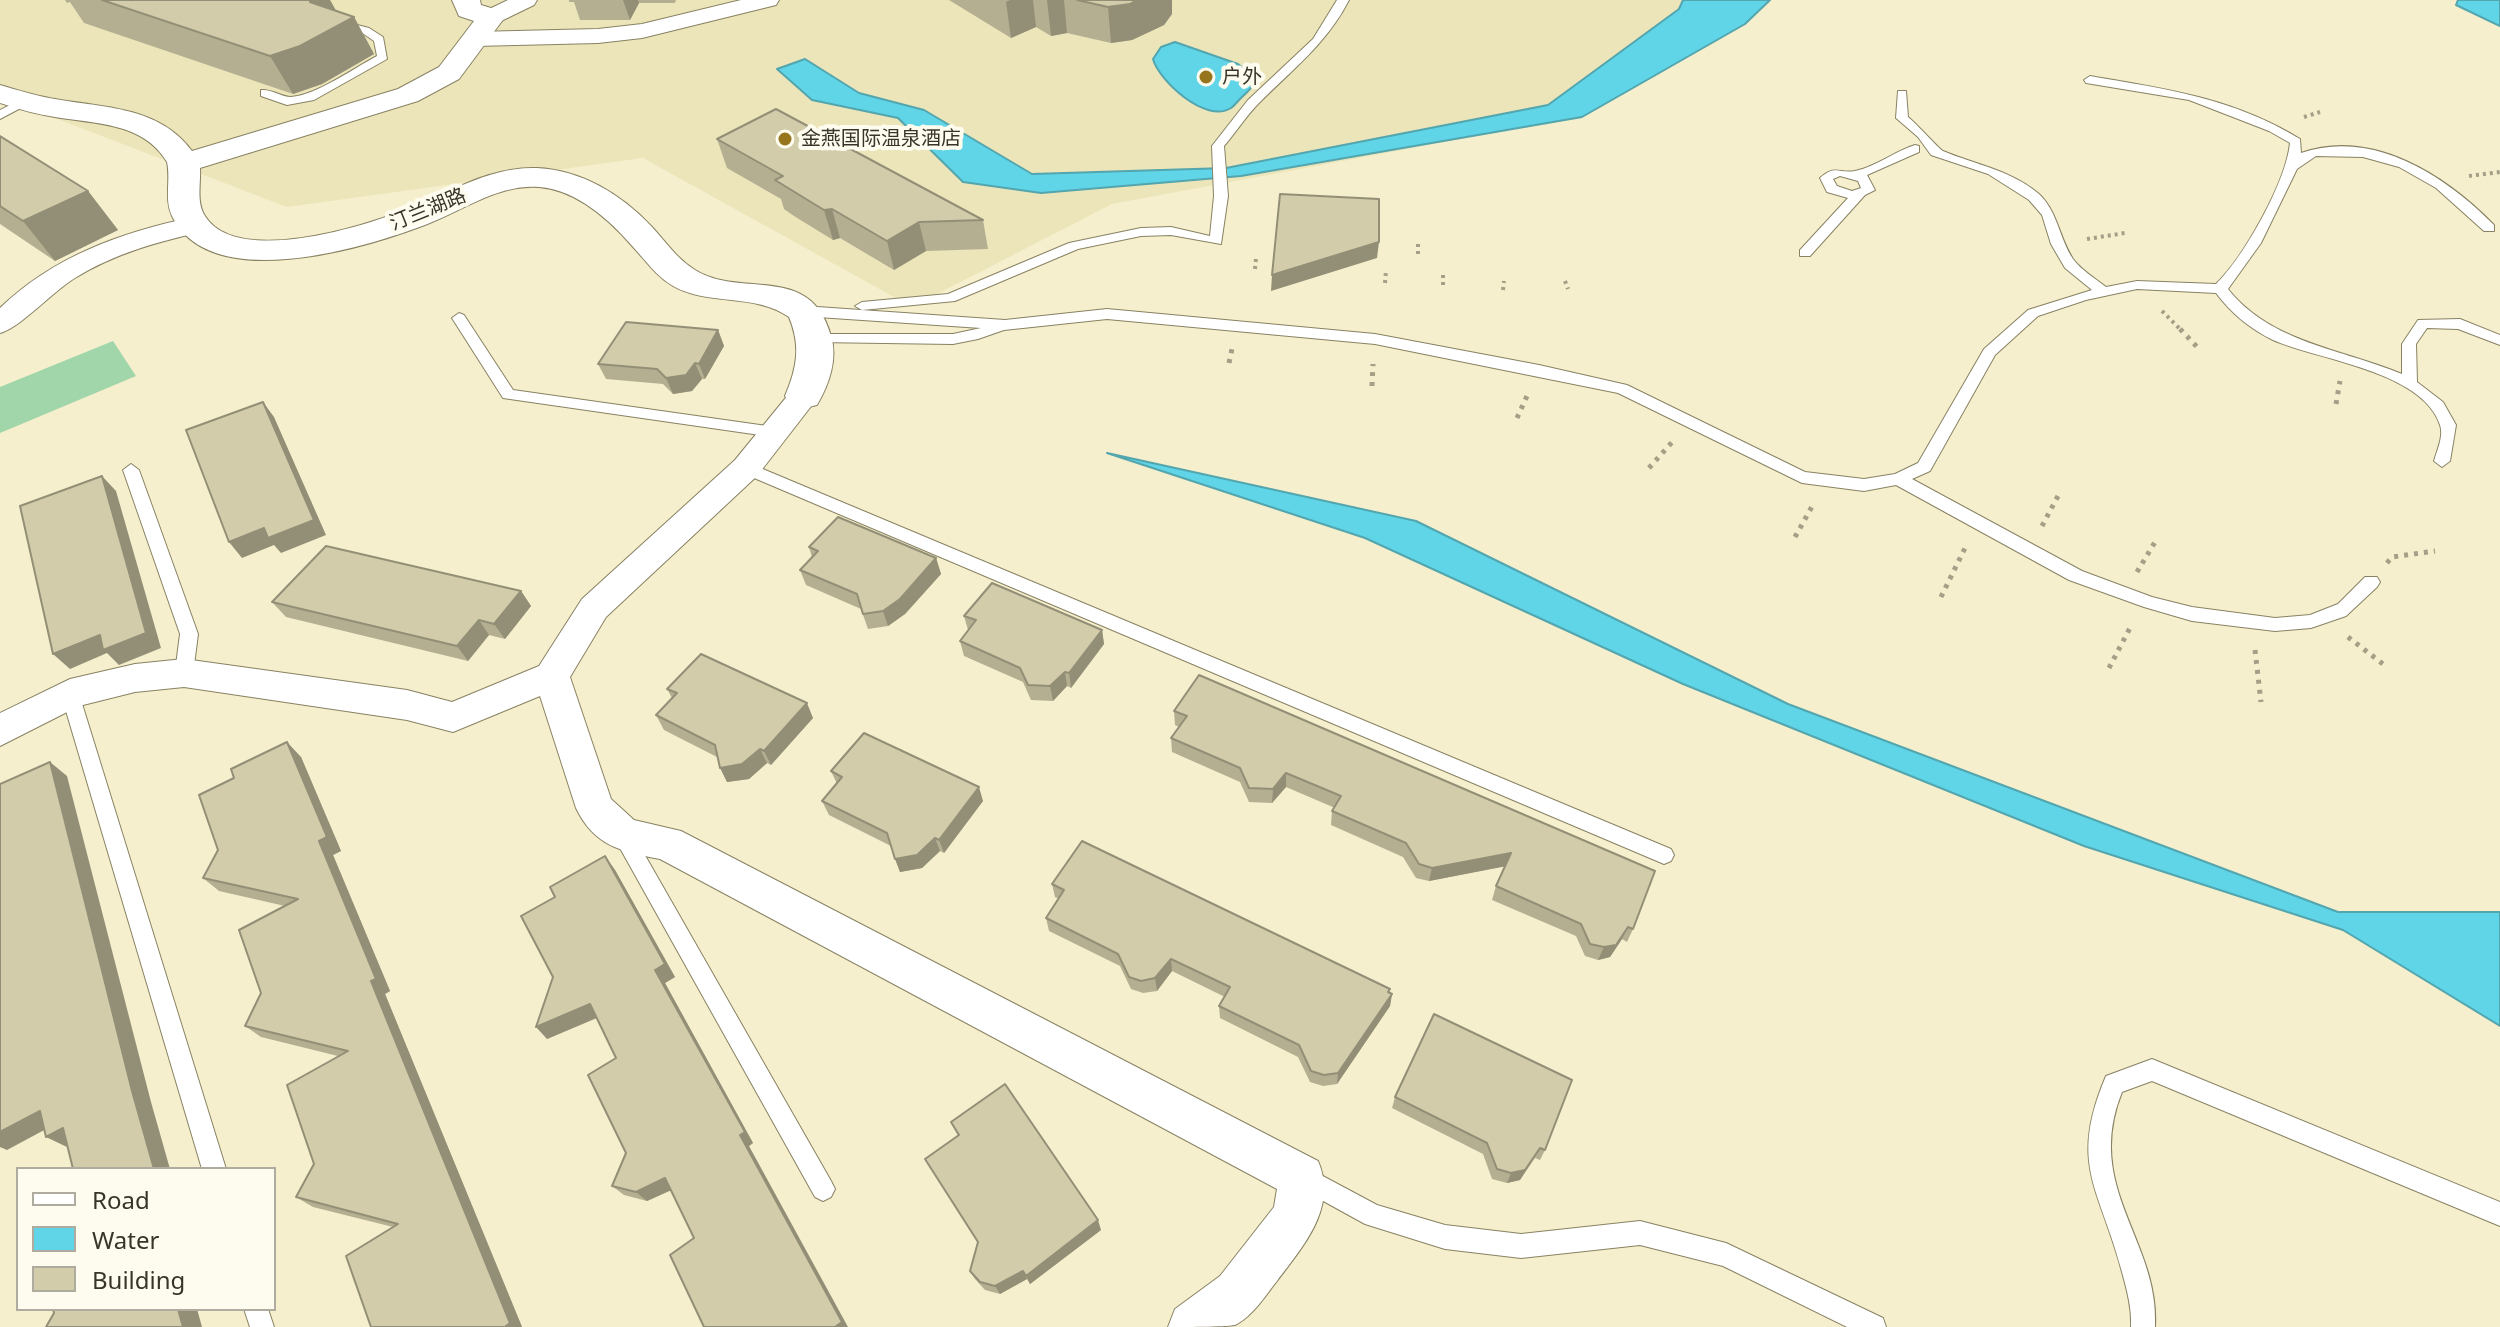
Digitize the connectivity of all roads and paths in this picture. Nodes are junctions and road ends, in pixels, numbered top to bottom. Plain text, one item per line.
1 (466, 0) edge
2 (526, 0) edge
3 (768, 0) edge
4 (1343, 0) edge
5 (331, 19) edge
6 (483, 28) junction
7 (2090, 80) dead end
8 (265, 93) edge
9 (1902, 94) dead end
10 (9, 104) edge
11 (1922, 134) junction
12 (2296, 142) junction
13 (1915, 149) junction
14 (2317, 151) junction
15 (1935, 152) junction
16 (184, 163) junction
17 (2294, 164) junction
18 (1857, 175) junction
19 (1859, 194) junction
20 (194, 225) junction
21 (2489, 228) dead end
22 (2125, 233) dead end
23 (1418, 244) dead end
24 (2058, 244) junction
25 (1805, 253) dead end
26 (1418, 254) dead end
27 (1256, 258) dead end
28 (1255, 269) dead end
29 (1386, 270) dead end
30 (1443, 275) dead end
31 (1504, 281) dead end
32 (1565, 281) dead end
33 (1385, 283) dead end
34 (1443, 285) dead end
35 (2137, 285) junction
36 (1568, 289) dead end
37 (2220, 289) junction
38 (1503, 290) dead end
39 (2104, 292) junction
40 (459, 318) dead end
41 (0, 324) edge
42 (810, 324) junction
43 (1005, 325) junction
44 (2500, 340) edge
45 (2200, 350) dead end
46 (2410, 384) junction
47 (804, 396) joint
48 (774, 432) junction
49 (2442, 461) dead end
50 (1924, 467) junction
51 (746, 468) junction
52 (131, 470) dead end
53 (1898, 479) junction
54 (1938, 497) junction
55 (1978, 522) junction
56 (2435, 551) dead end
57 (2371, 582) joint
58 (1941, 597) dead end
59 (2145, 600) junction
60 (2322, 617) junction
61 (2252, 625) junction
62 (2383, 664) dead end
63 (2109, 668) dead end
64 (184, 673) junction
65 (552, 676) junction
66 (70, 694) junction
67 (2261, 702) dead end
68 (0, 731) edge
69 (623, 835) junction
70 (1664, 855) dead end
71 (213, 1167) edge
72 (1302, 1177) junction
73 (823, 1189) dead end
74 (2500, 1214) edge
75 (1193, 1327) edge
76 (1874, 1327) edge
77 (2143, 1327) edge

1 - 6 street
2 - 6 street
3 - 6 street
4 - 42 lane
5 - 8 lane
6 - 16 street
7 - 12 lane
9 - 11 lane
10 - 16 street
11 - 13 lane
11 - 15 lane
12 - 14 lane
12 - 17 lane
13 - 15 lane
13 - 18 lane
14 - 17 lane
14 - 21 lane
15 - 24 lane
16 - 20 street
17 - 37 lane
18 - 19 lane
18 - 19 lane
19 - 25 lane
20 - 41 street
20 - 42 street, 汀兰湖路
22 - 24 path
23 - 26 path
24 - 39 lane
27 - 28 path
29 - 33 path
30 - 34 path
31 - 38 path
32 - 36 path
35 - 37 lane
35 - 39 lane
35 - 45 path
37 - 46 lane
39 - 50 lane
40 - 48 lane
42 - 43 lane
42 - 43 lane
42 - 47 street
43 - 53 lane
44 - 46 lane
46 - 49 lane
47 - 48 street
48 - 51 street
50 - 53 lane
50 - 54 lane
51 - 65 street
51 - 70 lane
52 - 64 lane
53 - 54 lane
54 - 55 lane
55 - 58 path
55 - 59 lane
56 - 57 path
57 - 60 lane
59 - 61 lane
59 - 63 path
60 - 61 lane
60 - 62 path
61 - 67 path
64 - 65 street
64 - 66 street
65 - 69 street
66 - 68 street
66 - 71 lane
69 - 72 street
69 - 73 lane
72 - 75 street
72 - 76 lane
74 - 77 lane

